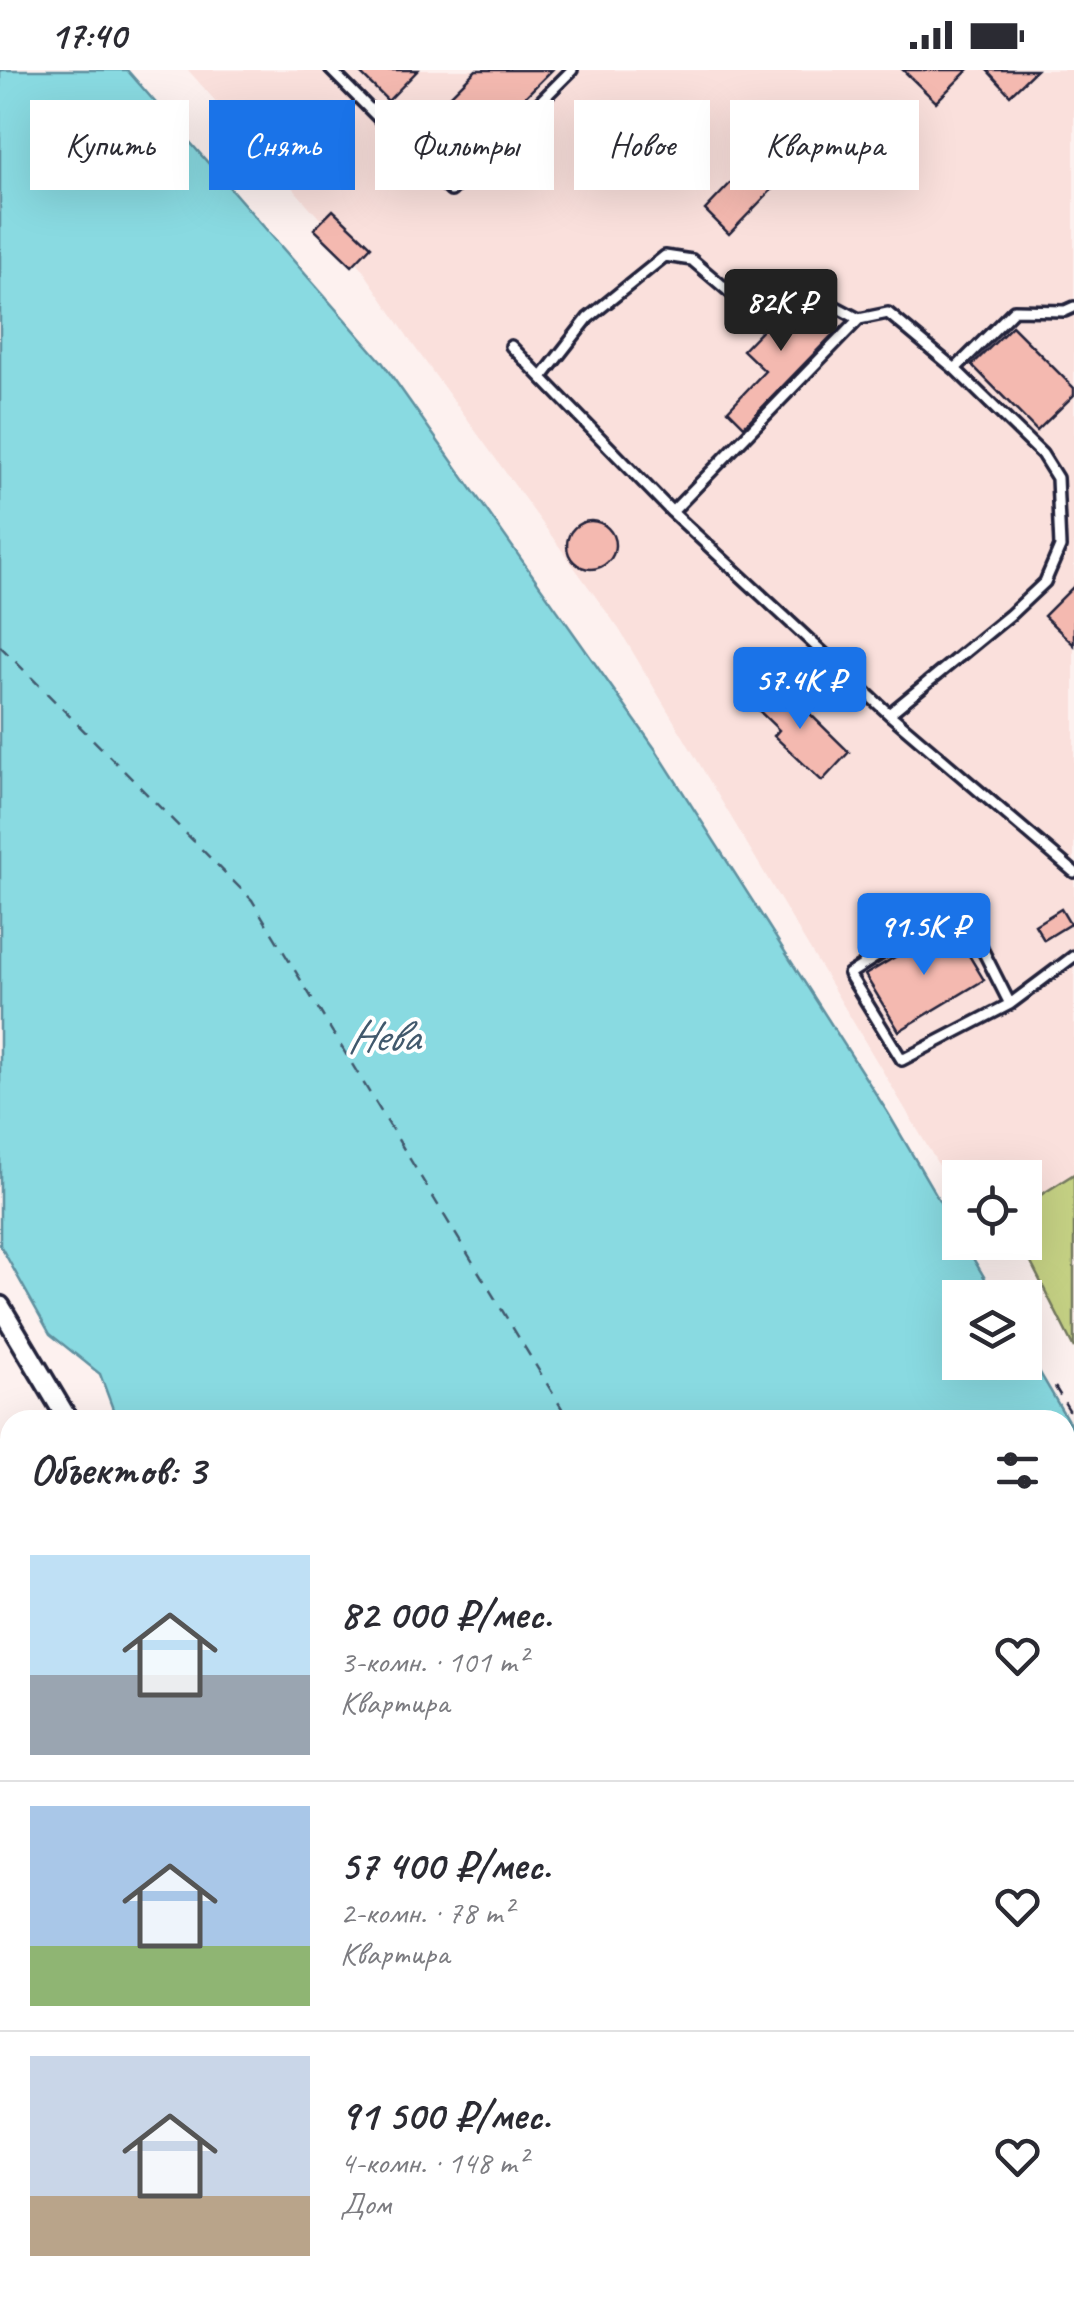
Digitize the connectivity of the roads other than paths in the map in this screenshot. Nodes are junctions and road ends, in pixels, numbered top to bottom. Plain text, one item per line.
1 (331, 70) edge
2 (572, 70) edge
3 (1074, 307) edge
4 (859, 319) junction
5 (511, 346) dead end
6 (955, 369) junction
7 (542, 377) junction
8 (672, 512) junction
9 (889, 714) junction
10 (1074, 872) edge
11 (1074, 956) edge
12 (1010, 1004) junction
13 (0, 1306) edge
14 (62, 1410) edge

1 - 2 lane
3 - 6 lane
4 - 6 lane
4 - 7 lane
4 - 8 lane
5 - 7 lane
6 - 9 lane
7 - 8 lane
8 - 9 lane
9 - 10 lane
11 - 12 lane
12 - 12 lane
13 - 14 street

